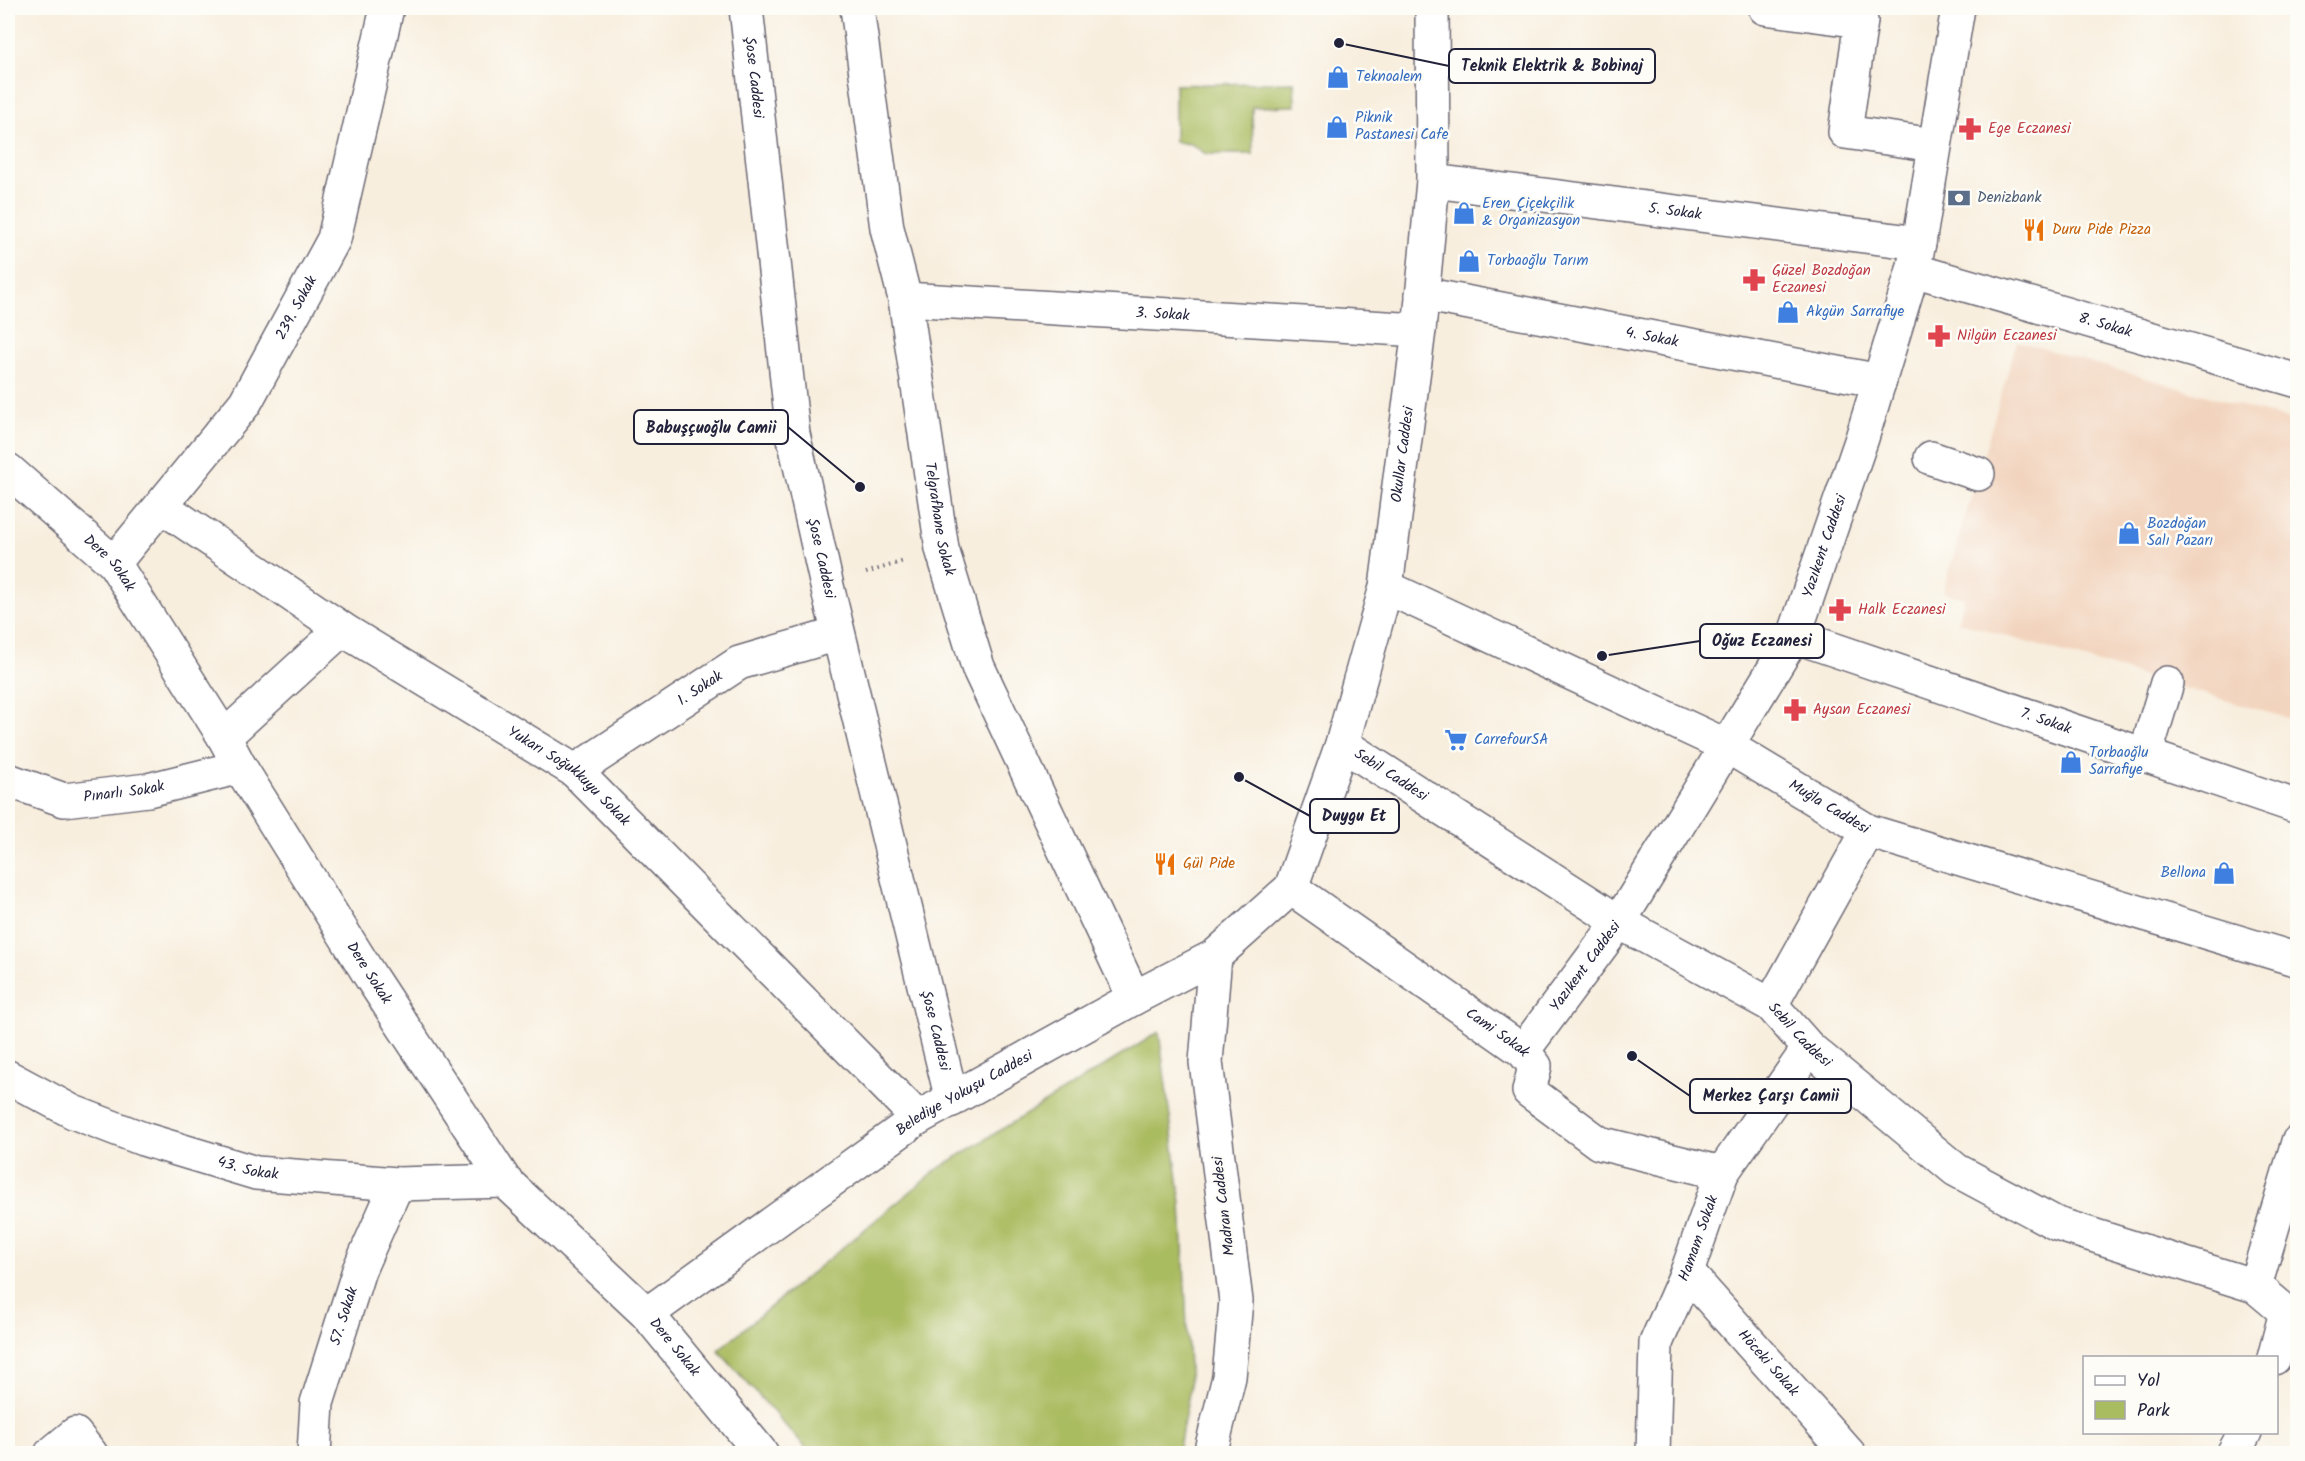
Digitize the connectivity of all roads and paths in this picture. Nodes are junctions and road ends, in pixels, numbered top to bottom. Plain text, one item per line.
1 (387, 8) edge
2 (746, 8) edge
3 (857, 8) edge
4 (1432, 8) edge
5 (1765, 8) edge
6 (1958, 8) edge
7 (1935, 145) junction
8 (1433, 181) junction
9 (1916, 256) junction
10 (1422, 294) junction
11 (905, 299) junction
12 (1419, 330) junction
13 (1880, 381) junction
14 (2298, 381) edge
15 (1931, 458) dead end
16 (8, 470) edge
17 (1978, 474) dead end
18 (161, 506) junction
19 (942, 549) junction
20 (114, 563) junction
21 (827, 586) junction
22 (1386, 587) junction
23 (342, 629) junction
24 (838, 634) junction
25 (1794, 636) junction
26 (2167, 683) dead end
27 (224, 737) junction
28 (1342, 744) junction
29 (1727, 746) junction
30 (2145, 756) junction
31 (240, 767) junction
32 (574, 771) junction
33 (8, 780) edge
34 (2298, 807) edge
35 (1868, 831) junction
36 (1291, 888) junction
37 (1619, 922) junction
38 (1215, 956) junction
39 (2298, 960) edge
40 (1134, 998) junction
41 (1771, 1005) junction
42 (1809, 1048) junction
43 (1523, 1051) junction
44 (8, 1077) edge
45 (952, 1100) junction
46 (918, 1118) junction
47 (2298, 1142) edge
48 (1722, 1173) junction
49 (505, 1181) junction
50 (397, 1184) junction
51 (1687, 1272) junction
52 (2255, 1286) junction
53 (646, 1314) junction
54 (2292, 1314) edge
55 (2275, 1356) edge
56 (2244, 1434) edge
57 (51, 1454) edge
58 (91, 1454) edge
59 (314, 1454) edge
60 (762, 1454) edge
61 (1210, 1454) edge
62 (1653, 1454) edge
63 (1849, 1454) edge
64 (2233, 1454) edge

1 - 18 street, 239. Sokak
2 - 21 street, Şose Caddesi
3 - 11 street, Telgrafhane Sokak
4 - 8 street, Okullar Caddesi
5 - 7 street
6 - 7 street, Yazıkent Caddesi
7 - 9 street, Yazıkent Caddesi
8 - 9 street, 5. Sokak
8 - 10 street, Okullar Caddesi
9 - 13 street, Yazıkent Caddesi
9 - 14 street, 8. Sokak
10 - 12 street, Okullar Caddesi
10 - 13 street, 4. Sokak
11 - 12 street, 3. Sokak
11 - 19 street, Telgrafhane Sokak
12 - 22 street, Okullar Caddesi
13 - 25 street, Yazıkent Caddesi
15 - 17 street
16 - 20 street, Dere Sokak
18 - 20 street, 239. Sokak
18 - 23 street, Yukarı Soğukkuyu Sokak
19 - 21 path
19 - 40 street, Telgrafhane Sokak
20 - 27 street, Dere Sokak
21 - 24 street, Şose Caddesi
22 - 28 street, Okullar Caddesi
22 - 29 street, Muğla Caddesi
23 - 27 street
23 - 32 street, Yukarı Soğukkuyu Sokak
24 - 32 street, 1. Sokak
24 - 45 street, Şose Caddesi
25 - 29 street, Yazıkent Caddesi
25 - 30 street, 7. Sokak
26 - 30 street
27 - 31 street, Dere Sokak
28 - 36 street, Okullar Caddesi
28 - 37 street, Sebil Caddesi
29 - 35 street, Muğla Caddesi
29 - 37 street, Yazıkent Caddesi
30 - 34 street, 7. Sokak
31 - 33 street, Pınarlı Sokak
31 - 49 street, Dere Sokak
32 - 46 street, Yukarı Soğukkuyu Sokak
35 - 39 street, Muğla Caddesi
35 - 41 street
36 - 38 street, Belediye Yokuşu Caddesi
36 - 43 street, Cami Sokak
37 - 41 street, Sebil Caddesi
37 - 43 street, Yazıkent Caddesi
38 - 40 street, Belediye Yokuşu Caddesi
38 - 61 street, Madran Caddesi
40 - 45 street, Belediye Yokuşu Caddesi
41 - 42 street, Sebil Caddesi
42 - 48 street, Hamam Sokak
42 - 52 street, Sebil Caddesi
43 - 48 street, Cami Sokak
44 - 50 street, 43. Sokak
45 - 46 street, Belediye Yokuşu Caddesi
46 - 53 street, Belediye Yokuşu Caddesi
47 - 52 street
48 - 51 street, Hamam Sokak
49 - 50 street, 43. Sokak
49 - 53 street, Dere Sokak
50 - 59 street, 57. Sokak
51 - 62 street, Hamam Sokak
51 - 63 street, Höceki Sokak
52 - 54 street, Sebil Caddesi
53 - 60 street, Dere Sokak
54 - 55 street
56 - 64 street
57 - 58 street

